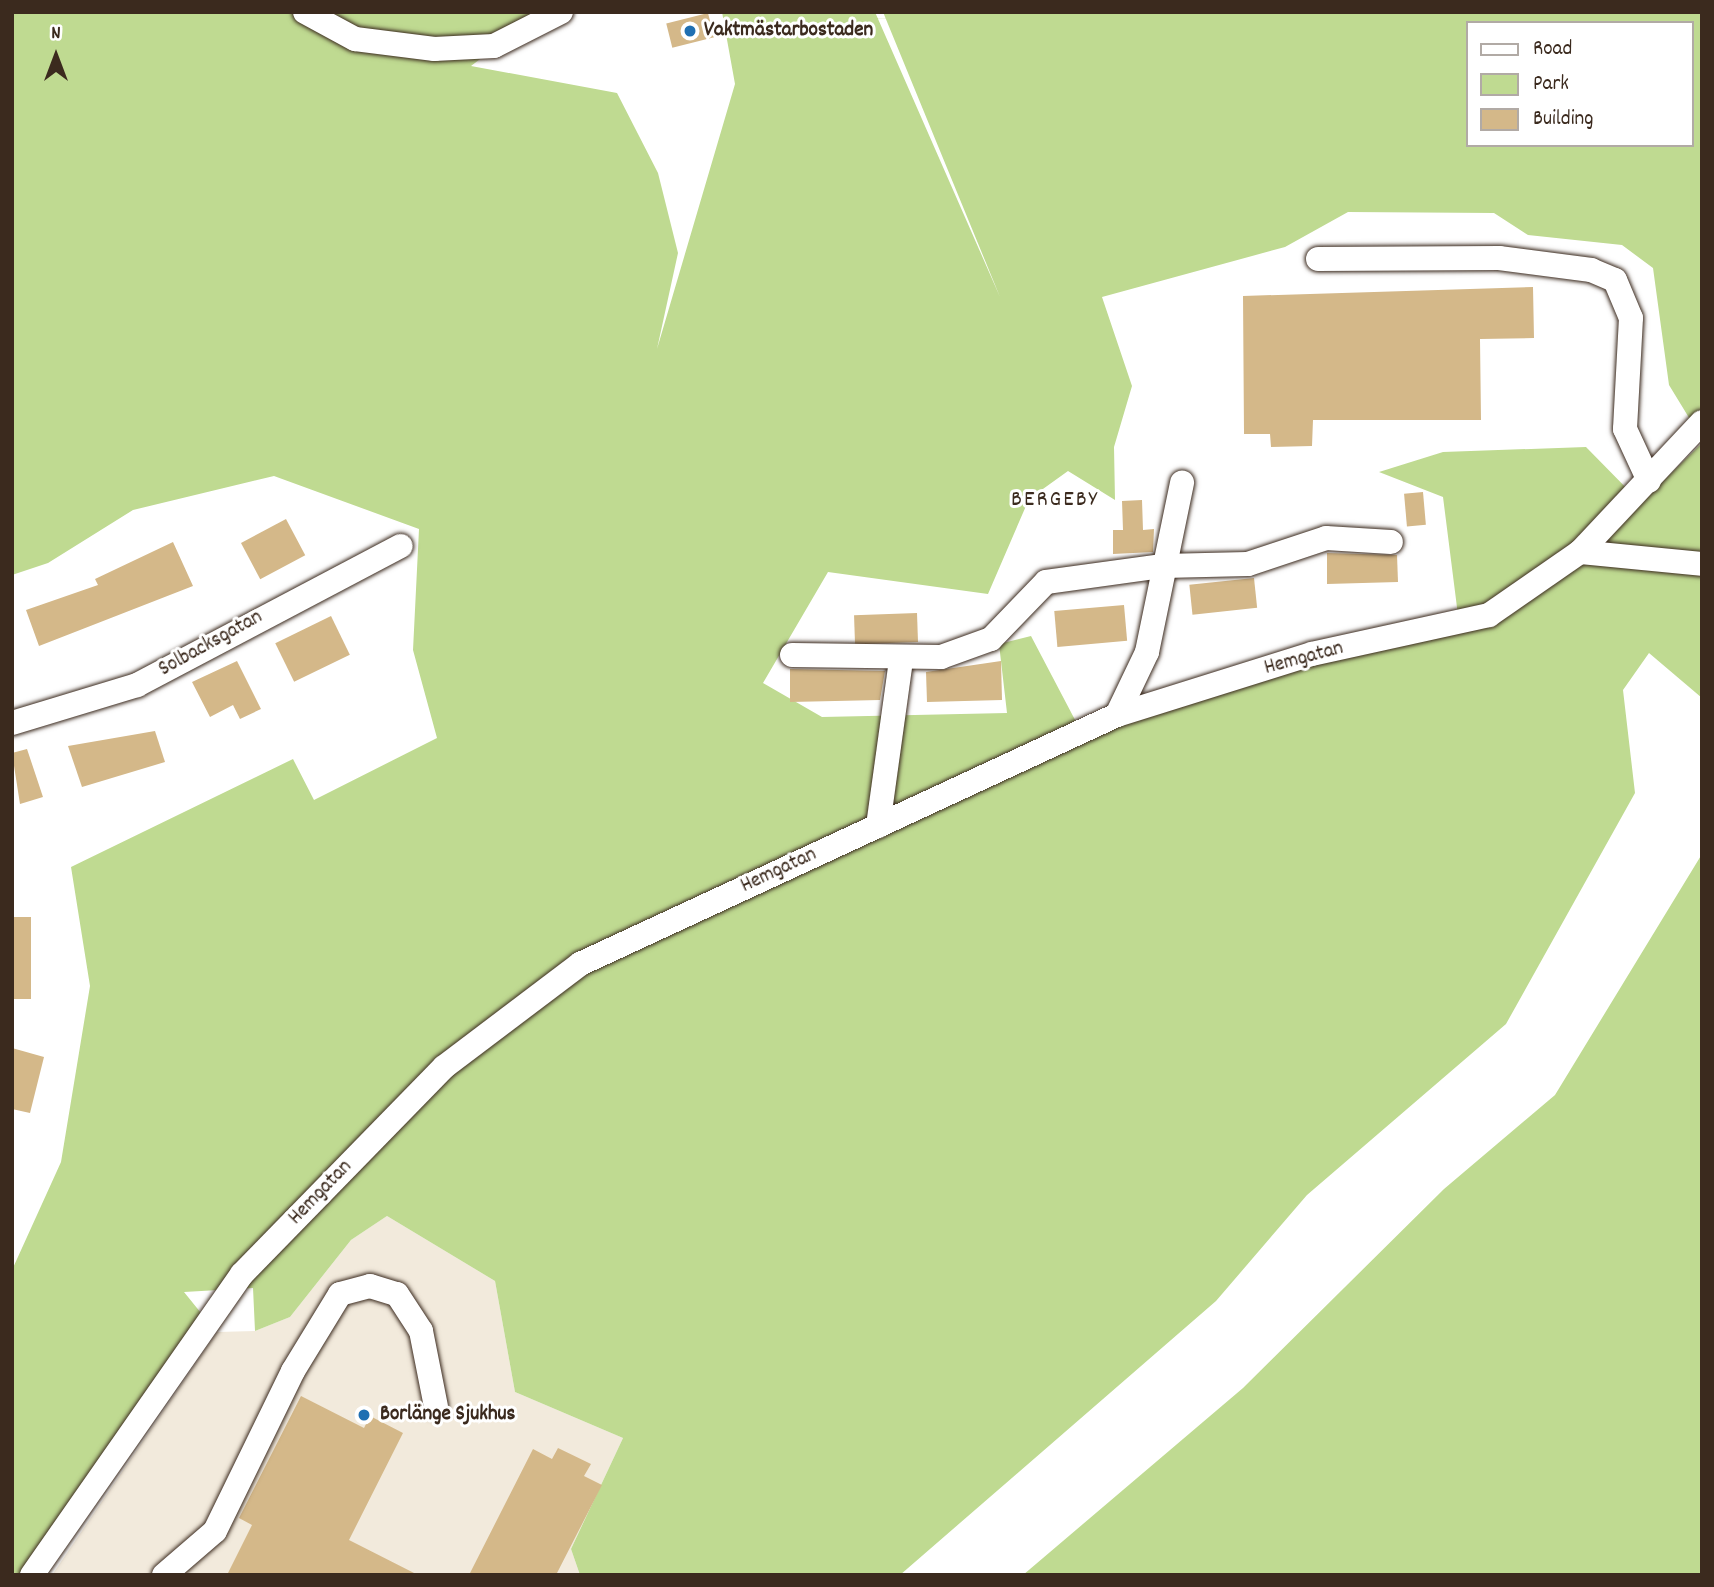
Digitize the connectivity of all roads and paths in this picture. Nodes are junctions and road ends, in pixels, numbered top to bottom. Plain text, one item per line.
1 (305, 12) edge
2 (561, 12) edge
3 (1318, 259) dead end
4 (1702, 422) edge
5 (1649, 481) junction
6 (1182, 483) dead end
7 (1391, 542) dead end
8 (401, 546) dead end
9 (1580, 552) junction
10 (1702, 564) edge
11 (1163, 566) junction
12 (792, 655) dead end
13 (901, 661) junction
14 (1117, 715) junction
15 (12, 723) edge
16 (877, 826) junction
17 (436, 1407) dead end
18 (32, 1575) edge
19 (164, 1575) edge

1 - 2 street
3 - 5 street
4 - 5 street, Hemgatan
5 - 9 street, Hemgatan
6 - 11 street
7 - 11 street
8 - 15 street, Solbacksgatan
9 - 10 street
9 - 14 street, Hemgatan
11 - 13 street
11 - 14 street
12 - 13 street
13 - 16 street
14 - 16 street, Hemgatan
16 - 18 street, Hemgatan
17 - 19 street

